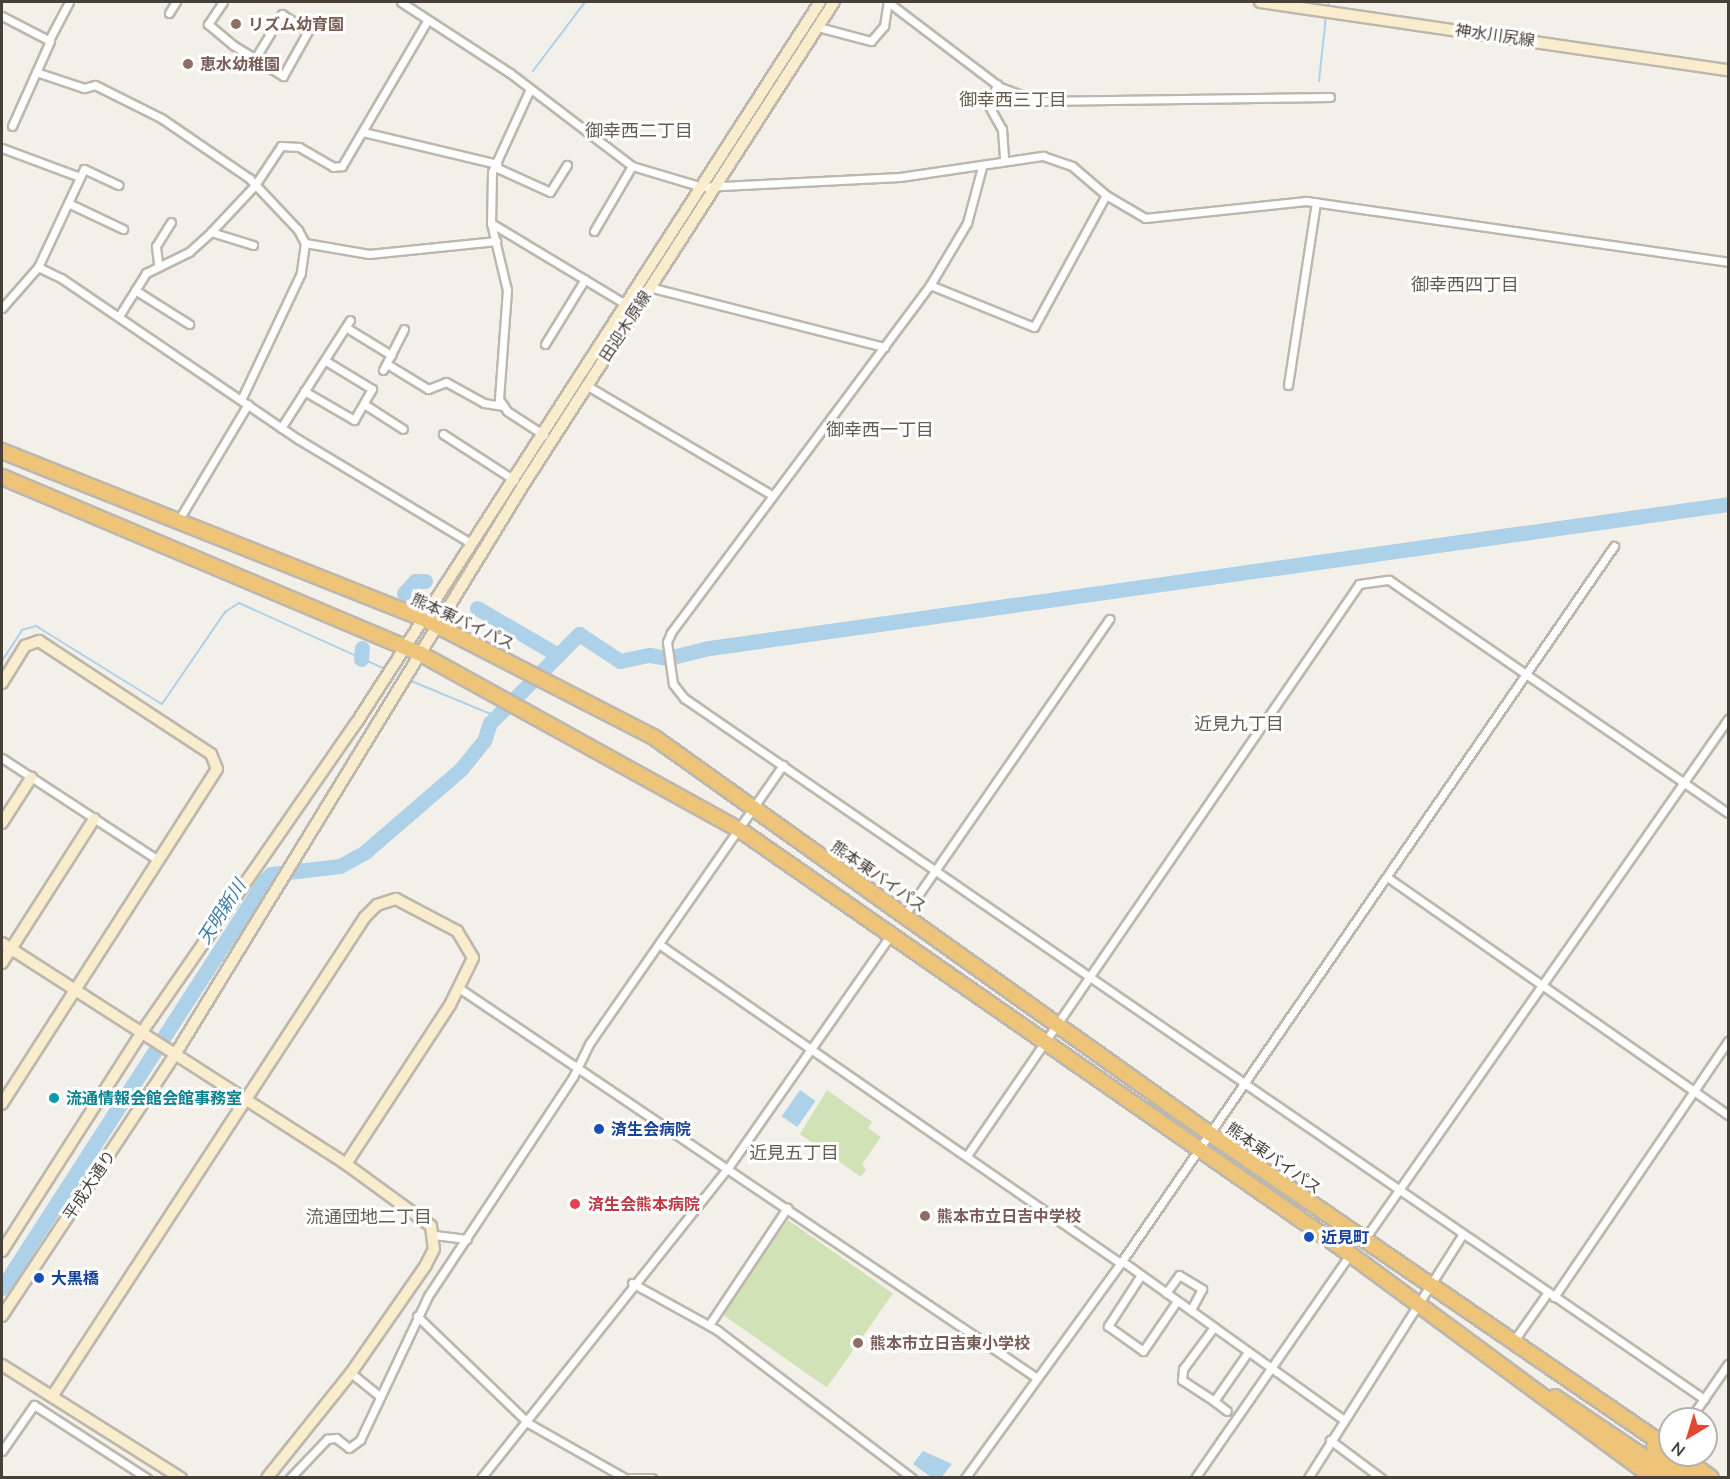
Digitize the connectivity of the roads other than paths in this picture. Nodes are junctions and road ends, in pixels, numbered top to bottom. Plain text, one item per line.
1 (69, 2) edge
2 (176, 2) edge
3 (223, 2) edge
4 (401, 2) edge
5 (820, 2) edge
6 (834, 2) edge
7 (888, 2) edge
8 (1260, 2) edge
9 (170, 13) dead end
10 (2, 16) edge
11 (427, 21) junction
12 (818, 27) junction
13 (49, 39) junction
14 (256, 57) junction
15 (1728, 70) edge
16 (36, 72) junction
17 (997, 84) junction
18 (530, 89) junction
19 (1330, 98) dead end
20 (12, 126) dead end
21 (363, 132) junction
22 (2, 148) edge
23 (1004, 161) junction
24 (496, 165) junction
25 (567, 165) dead end
26 (632, 166) junction
27 (982, 167) junction
28 (80, 177) junction
29 (119, 185) dead end
30 (255, 185) junction
31 (714, 186) junction
32 (702, 187) junction
33 (1106, 195) junction
34 (1316, 202) junction
35 (68, 203) junction
36 (171, 222) dead end
37 (491, 223) junction
38 (123, 228) dead end
39 (594, 231) dead end
40 (211, 232) junction
41 (496, 241) junction
42 (305, 243) junction
43 (253, 245) dead end
44 (1728, 262) edge
45 (158, 263) junction
46 (38, 267) junction
47 (585, 279) junction
48 (930, 285) junction
49 (645, 286) junction
50 (135, 290) junction
51 (631, 307) junction
52 (2, 308) edge
53 (119, 316) junction
54 (350, 320) dead end
55 (189, 324) dead end
56 (347, 328) junction
57 (404, 329) dead end
58 (545, 344) dead end
59 (884, 347) junction
60 (391, 355) junction
61 (326, 361) junction
62 (582, 383) junction
63 (1288, 385) dead end
64 (303, 391) junction
65 (245, 402) junction
66 (364, 404) junction
67 (504, 406) junction
68 (281, 428) junction
69 (403, 429) dead end
70 (443, 434) dead end
71 (547, 437) junction
72 (2, 451) edge
73 (2, 477) edge
74 (514, 480) junction
75 (772, 495) junction
76 (178, 521) junction
77 (469, 542) junction
78 (1614, 546) dead end
79 (420, 617) junction
80 (1109, 619) dead end
81 (437, 625) junction
82 (403, 646) junction
83 (421, 654) junction
84 (1528, 675) junction
85 (2, 683) edge
86 (1728, 718) edge
87 (2, 758) edge
88 (783, 765) junction
89 (31, 778) junction
90 (1684, 782) junction
91 (755, 808) junction
92 (1728, 813) edge
93 (94, 819) junction
94 (2, 823) edge
95 (740, 830) junction
96 (299, 850) joint
97 (158, 860) junction
98 (934, 870) junction
99 (1387, 877) junction
100 (905, 914) junction
101 (892, 933) junction
102 (659, 944) junction
103 (6, 946) edge
104 (2, 963) edge
105 (1091, 978) junction
106 (1543, 985) junction
107 (459, 988) junction
108 (76, 990) junction
109 (1059, 1024) junction
110 (145, 1033) junction
111 (1047, 1040) junction
112 (1728, 1041) edge
113 (811, 1047) junction
114 (176, 1053) junction
115 (578, 1064) junction
116 (1243, 1083) junction
117 (1694, 1091) junction
118 (246, 1101) junction
119 (2, 1104) edge
120 (1728, 1115) edge
121 (1209, 1133) junction
122 (1198, 1149) junction
123 (968, 1154) junction
124 (346, 1164) junction
125 (729, 1168) junction
126 (1399, 1190) junction
127 (787, 1208) junction
128 (1463, 1234) junction
129 (434, 1235) junction
130 (467, 1239) junction
131 (1364, 1241) junction
132 (2, 1251) edge
133 (1350, 1254) junction
134 (1121, 1262) junction
135 (1142, 1275) junction
136 (632, 1283) junction
137 (1428, 1284) junction
138 (1166, 1293) junction
139 (1551, 1295) junction
140 (1451, 1300) junction
141 (1177, 1301) junction
142 (1416, 1302) junction
143 (1191, 1310) junction
144 (2, 1316) edge
145 (417, 1316) junction
146 (709, 1325) junction
147 (1214, 1327) junction
148 (1515, 1339) junction
149 (1248, 1352) junction
150 (1728, 1364) edge
151 (2, 1365) edge
152 (1271, 1368) junction
153 (351, 1373) junction
154 (1037, 1378) junction
155 (53, 1395) junction
156 (378, 1395) junction
157 (1704, 1399) junction
158 (1214, 1401) junction
159 (1698, 1407) edge
160 (1227, 1411) dead end
161 (1343, 1419) junction
162 (528, 1423) junction
163 (1330, 1440) junction
164 (2, 1451) edge
165 (1658, 1458) edge
166 (1658, 1458) edge
167 (1658, 1459) edge
168 (1674, 1467) edge
169 (1679, 1467) edge
170 (1312, 1476) edge
171 (1694, 1477) edge
172 (147, 1478) edge
173 (182, 1478) edge
174 (267, 1478) edge
175 (290, 1478) edge
176 (481, 1478) edge
177 (625, 1478) edge
178 (630, 1478) edge
179 (652, 1478) edge
180 (912, 1478) edge
181 (965, 1478) edge
182 (1195, 1478) edge
183 (1381, 1478) edge
184 (1711, 1478) edge

1 - 13 street
2 - 9 street
3 - 14 street
4 - 11 street
5 - 32 street, 田迎木原線
6 - 12 street, 田迎木原線
7 - 12 street
7 - 17 street
8 - 15 street, 神水川尻線
10 - 13 street
11 - 18 street
11 - 21 street
12 - 31 street, 田迎木原線
13 - 16 street
14 - 14 street
16 - 20 street
16 - 30 street
17 - 19 street
17 - 23 street
18 - 24 street
18 - 26 street
21 - 24 street
21 - 30 street
22 - 28 street
23 - 27 street
23 - 33 street
24 - 25 street
24 - 37 street
26 - 32 street
26 - 39 street
27 - 31 street
27 - 48 street
28 - 29 street
28 - 35 street
30 - 40 street
30 - 42 street
31 - 32 street
31 - 49 street, 田迎木原線
32 - 49 street, 田迎木原線
33 - 34 street
33 - 48 street
34 - 44 street
34 - 63 street
35 - 38 street
35 - 46 street
36 - 45 street
37 - 41 street
37 - 47 street
40 - 43 street
40 - 45 street
41 - 42 street
41 - 67 street
42 - 65 street
45 - 50 street
46 - 52 street
46 - 53 street
47 - 51 street
47 - 58 street
48 - 59 street
49 - 51 street, 田迎木原線
49 - 59 street
50 - 53 street
50 - 55 street
51 - 62 street, 田迎木原線
53 - 65 street
54 - 56 street
56 - 60 street
56 - 61 street
57 - 60 street
59 - 75 street
60 - 67 street
61 - 64 street
61 - 66 street
62 - 71 street, 田迎木原線
62 - 75 street
64 - 66 street
64 - 68 street
65 - 68 street
65 - 76 street
66 - 69 street
67 - 71 street
68 - 77 street
70 - 74 street
71 - 74 street, 田迎木原線
71 - 81 street, 田迎木原線
72 - 76 highway, 熊本東バイパス
73 - 82 highway, 熊本東バイパス
74 - 77 street, 田迎木原線
75 - 88 street
76 - 79 highway, 熊本東バイパス
77 - 79 street, 田迎木原線
78 - 84 street
79 - 81 highway, 熊本東バイパス
79 - 82 street, 田迎木原線
80 - 98 street
81 - 83 street, 田迎木原線
81 - 91 highway, 熊本東バイパス
82 - 83 highway, 熊本東バイパス
82 - 110 street, 田迎木原線
83 - 95 highway, 熊本東バイパス
83 - 96 street, 田迎木原線
84 - 90 street
84 - 99 street
84 - 105 street
85 - 97 street
86 - 90 street
87 - 89 street
88 - 91 street
88 - 98 street
89 - 93 street
89 - 94 street
90 - 92 street
90 - 106 street
91 - 95 street
91 - 100 highway, 熊本東バイパス
93 - 97 street
93 - 103 street
95 - 101 highway, 熊本東バイパス
95 - 102 street
96 - 114 street, 平成大通り
97 - 108 street
98 - 100 street
98 - 105 street
99 - 106 street
99 - 116 street
100 - 109 highway, 熊本東バイパス
101 - 111 highway, 熊本東バイパス
101 - 113 street
102 - 113 street
102 - 115 street
103 - 104 street
103 - 108 street
105 - 109 street
105 - 116 street
106 - 117 street
106 - 126 street
107 - 115 street
107 - 118 street
107 - 124 street
108 - 110 street
108 - 119 street
109 - 111 street
109 - 121 highway, 熊本東バイパス
110 - 114 street
110 - 132 street
111 - 122 highway, 熊本東バイパス
111 - 123 street
112 - 117 street
113 - 123 street
113 - 125 street
114 - 118 street
114 - 144 street, 平成大通り
115 - 125 street
115 - 130 street
116 - 121 street
116 - 126 street
117 - 120 street
117 - 139 street
118 - 124 street
118 - 155 street
121 - 122 street
121 - 131 highway, 熊本東バイパス
122 - 133 highway, 熊本東バイパス
122 - 134 street
123 - 134 street
124 - 129 street
125 - 127 street
125 - 136 street
126 - 128 street
126 - 131 street
127 - 146 street
127 - 154 street
128 - 137 street
128 - 139 street
129 - 130 street
129 - 153 street
130 - 145 street
131 - 137 highway, 熊本東バイパス
133 - 142 highway, 熊本東バイパス
133 - 152 street
134 - 135 street
134 - 154 street
135 - 138 street
135 - 141 street
136 - 146 street
136 - 162 street
137 - 140 highway, 熊本東バイパス
137 - 142 street
138 - 141 street
138 - 143 street
139 - 148 street
139 - 157 street
140 - 148 highway, 熊本東バイパス
140 - 165 highway
141 - 143 street
142 - 161 street
142 - 167 highway, 熊本東バイパス
143 - 147 street
145 - 156 street
145 - 162 street
146 - 180 street
147 - 149 street
147 - 158 street
148 - 166 highway, 熊本東バイパス
149 - 152 street
149 - 158 street
150 - 157 street
151 - 155 street
152 - 161 street
152 - 182 street
153 - 156 street
153 - 174 street
154 - 181 street
155 - 173 street
156 - 175 street
157 - 159 street
158 - 160 street
161 - 163 street
162 - 176 street
162 - 177 street
163 - 170 street
163 - 183 street
164 - 172 street
168 - 171 highway
169 - 184 highway, 熊本東バイパス
178 - 179 street

